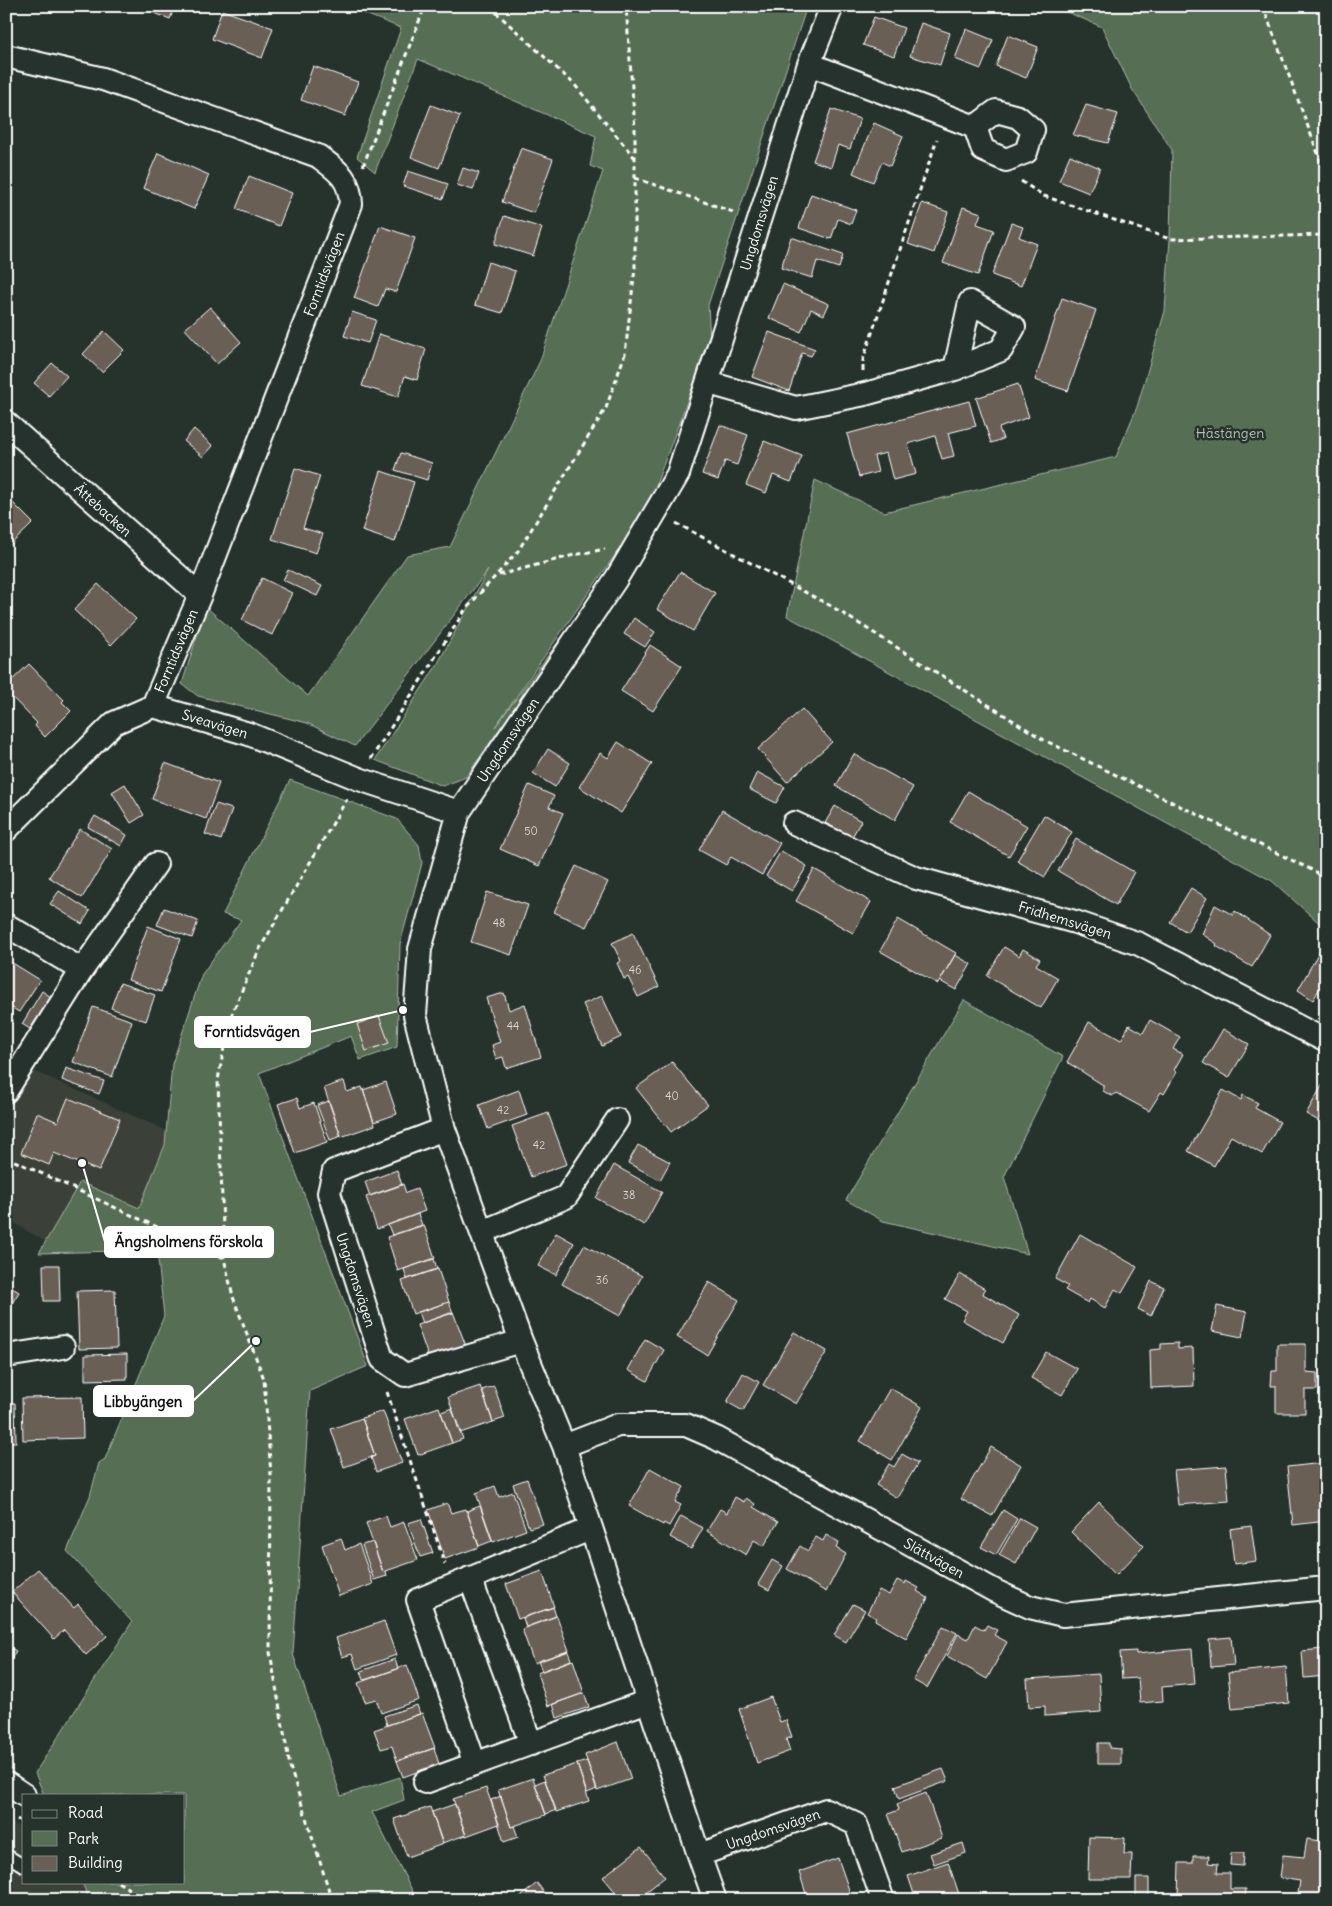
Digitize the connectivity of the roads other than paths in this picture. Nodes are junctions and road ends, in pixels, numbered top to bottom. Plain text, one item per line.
1 (832, 6) edge
2 (6, 56) edge
3 (808, 64) junction
4 (975, 127) junction
5 (955, 369) dead end
6 (709, 383) junction
7 (6, 423) edge
8 (200, 596) junction
9 (153, 706) junction
10 (459, 812) junction
11 (794, 822) dead end
12 (6, 830) edge
13 (156, 864) dead end
14 (6, 925) edge
15 (82, 970) junction
16 (1326, 1041) edge
17 (6, 1091) edge
18 (617, 1120) dead end
19 (444, 1129) junction
20 (482, 1232) junction
21 (521, 1341) junction
22 (62, 1347) dead end
23 (6, 1356) edge
24 (564, 1446) junction
25 (590, 1529) junction
26 (462, 1582) junction
27 (1326, 1588) edge
28 (648, 1701) junction
29 (531, 1744) junction
30 (475, 1764) junction
31 (425, 1782) dead end
32 (6, 1783) edge
33 (22, 1794) edge
34 (6, 1855) edge
35 (699, 1855) junction
36 (22, 1865) edge
37 (715, 1900) edge
38 (883, 1900) edge

1 - 3 street, Ungdomsvägen
2 - 8 street, Forntidsvägen
3 - 4 street
3 - 6 street, Ungdomsvägen
4 - 4 street
5 - 6 street
6 - 10 street, Ungdomsvägen
7 - 8 street, Ättebacken
8 - 9 street, Forntidsvägen
9 - 10 street, Sveavägen
9 - 12 street
10 - 19 street, Ungdomsvägen
11 - 16 street, Fridhemsvägen
13 - 15 street
14 - 15 street
15 - 17 street
18 - 20 street
19 - 20 street, Ungdomsvägen
19 - 21 street, Ungdomsvägen
20 - 21 street, Ungdomsvägen
21 - 24 street, Ungdomsvägen
22 - 23 street
24 - 25 street, Ungdomsvägen
24 - 27 street, Slättvägen
25 - 26 street
25 - 28 street, Ungdomsvägen
26 - 29 street
26 - 30 street
28 - 29 street
28 - 35 street, Ungdomsvägen
29 - 30 street
30 - 31 street
32 - 33 street
34 - 36 lane
35 - 37 street, Ungdomsvägen
35 - 38 street, Ungdomsvägen

